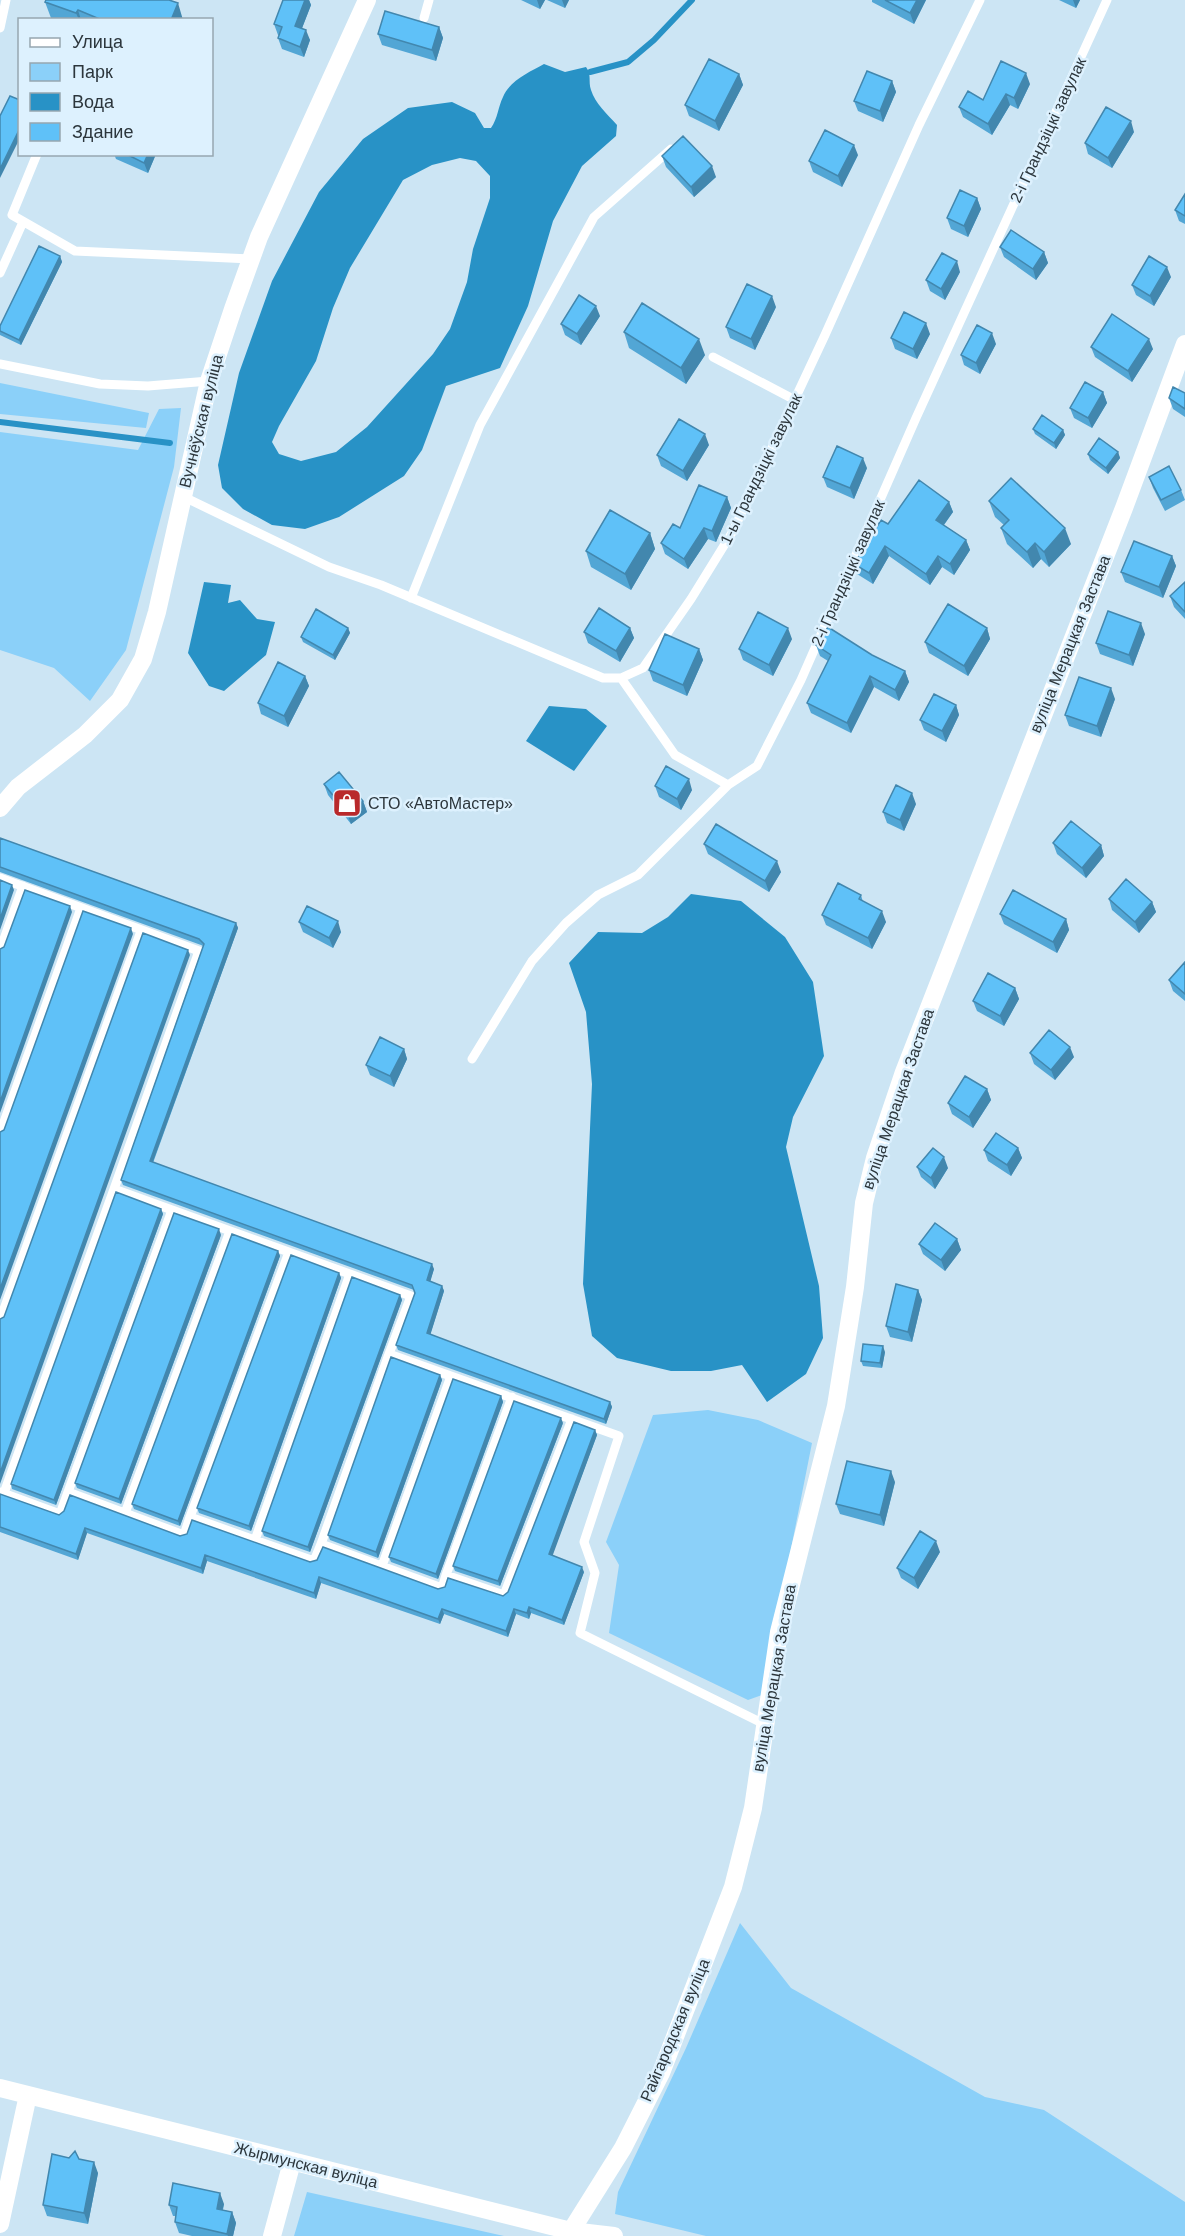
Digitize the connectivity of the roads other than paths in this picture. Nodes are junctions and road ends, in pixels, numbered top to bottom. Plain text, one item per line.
1 (6, 0) edge
2 (368, 0) edge
3 (429, 0) edge
4 (981, 0) edge
5 (1107, 0) edge
6 (424, 18) dead end
7 (0, 28) edge
8 (676, 145) edge
9 (36, 156) edge
10 (23, 222) junction
11 (251, 259) junction
12 (0, 273) edge
13 (1185, 344) edge
14 (713, 357) dead end
15 (0, 364) edge
16 (209, 381) junction
17 (795, 400) junction
18 (182, 495) junction
19 (411, 598) junction
20 (621, 678) junction
21 (728, 785) junction
22 (0, 808) edge
23 (0, 878) edge
24 (23, 886) junction
25 (81, 908) junction
26 (141, 931) junction
27 (0, 950) edge
28 (472, 1059) dead end
29 (0, 1132) edge
30 (114, 1189) junction
31 (172, 1210) junction
32 (230, 1231) junction
33 (289, 1252) junction
34 (350, 1274) junction
35 (0, 1320) edge
36 (389, 1353) junction
37 (451, 1376) junction
38 (512, 1397) junction
39 (572, 1419) junction
40 (68, 1492) junction
41 (2, 1493) edge
42 (126, 1513) junction
43 (190, 1517) junction
44 (255, 1540) junction
45 (321, 1544) junction
46 (382, 1566) junction
47 (446, 1575) junction
48 (764, 1724) junction
49 (733, 1887) joint
50 (0, 2088) edge
51 (28, 2095) junction
52 (292, 2162) junction
53 (0, 2224) edge
54 (572, 2231) junction
55 (272, 2236) edge
56 (614, 2236) edge

1 - 7 lane
2 - 11 street, Вучнёўская вуліца
3 - 6 lane
4 - 17 lane, 1-ы Грандзіцкі завулак
5 - 21 lane, 2-і Грандзіцкі завулак
8 - 19 lane
9 - 10 lane
10 - 11 lane
10 - 12 lane
11 - 16 street, Вучнёўская вуліца
13 - 48 street, вуліца Мерацкая Застава
14 - 17 lane
15 - 16 lane
16 - 18 street, Вучнёўская вуліца
17 - 20 lane, 1-ы Грандзіцкі завулак
18 - 19 lane
18 - 22 street, Вучнёўская вуліца
19 - 20 lane
20 - 21 lane
21 - 28 lane, 2-і Грандзіцкі завулак
23 - 24 lane
24 - 25 lane
24 - 27 lane
25 - 26 lane
25 - 29 lane
26 - 30 lane
26 - 35 lane
30 - 31 lane
30 - 41 lane
31 - 32 lane
31 - 40 lane
32 - 33 lane
32 - 42 lane
33 - 34 lane
33 - 43 lane
34 - 36 lane
34 - 44 lane
36 - 37 lane
36 - 45 lane
37 - 38 lane
37 - 46 lane
38 - 39 lane
38 - 47 lane
39 - 47 lane
39 - 48 lane
40 - 41 lane
40 - 42 lane
42 - 43 lane
43 - 44 lane
44 - 45 lane
45 - 46 lane
46 - 47 lane
48 - 49 street, вуліца Мерацкая Застава
49 - 54 street, Райгародская вуліца
50 - 51 street, Жырмунская вуліца
51 - 52 street, Жырмунская вуліца
51 - 53 street
52 - 54 street, Жырмунская вуліца
52 - 55 street
54 - 56 street, Жырмунская вуліца

